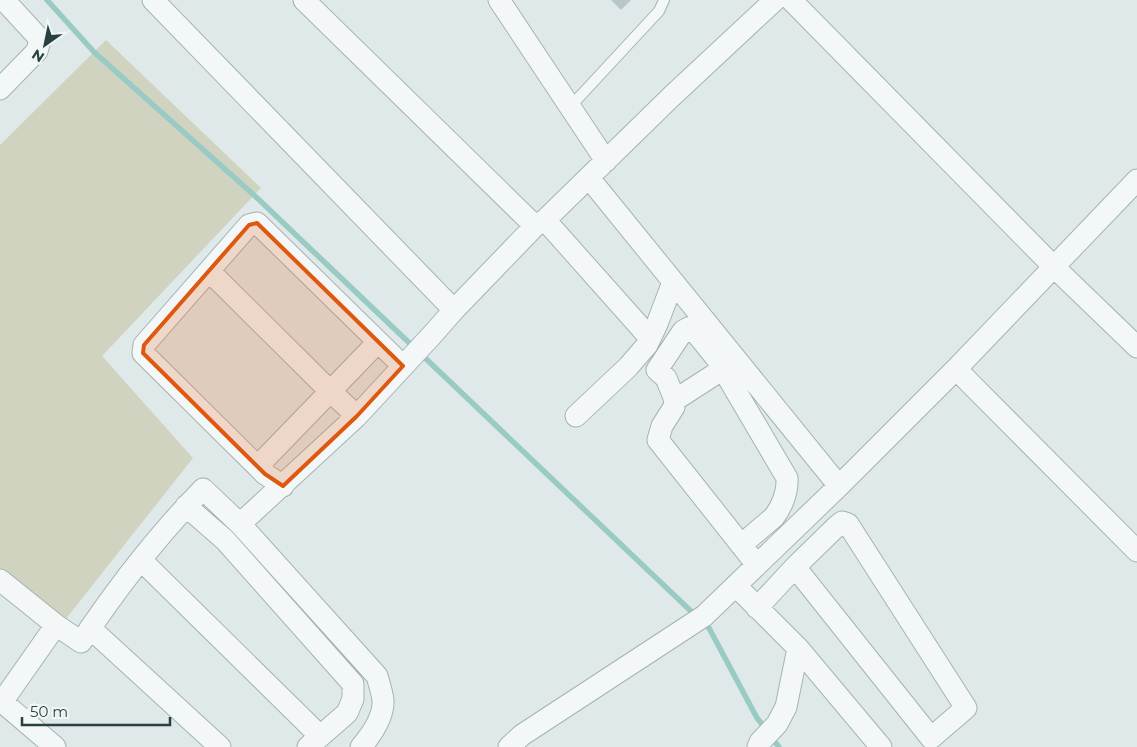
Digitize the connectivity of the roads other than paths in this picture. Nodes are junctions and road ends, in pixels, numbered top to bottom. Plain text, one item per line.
1 (4, 0) edge
2 (304, 0) edge
3 (499, 0) edge
4 (664, 0) edge
5 (775, 0) edge
6 (791, 0) edge
7 (156, 1) edge
8 (0, 89) edge
9 (570, 107) junction
10 (606, 161) junction
11 (589, 178) junction
12 (1137, 180) edge
13 (540, 223) junction
14 (1053, 266) junction
15 (209, 271) junction
16 (673, 282) junction
17 (454, 310) junction
18 (650, 338) junction
19 (378, 342) junction
20 (1137, 347) edge
21 (723, 360) junction
22 (405, 364) junction
23 (956, 369) junction
24 (330, 391) junction
25 (675, 400) junction
26 (357, 416) junction
27 (576, 416) dead end
28 (258, 466) junction
29 (283, 486) junction
30 (839, 486) junction
31 (186, 506) junction
32 (240, 524) junction
33 (741, 545) junction
34 (1137, 551) edge
35 (141, 560) junction
36 (757, 565) junction
37 (795, 567) junction
38 (0, 580) edge
39 (736, 586) junction
40 (757, 608) junction
41 (56, 624) junction
42 (90, 628) junction
43 (798, 648) junction
44 (1, 701) edge
45 (314, 741) edge
46 (521, 743) edge
47 (759, 745) edge
48 (55, 747) edge
49 (220, 747) edge
50 (361, 747) edge
51 (881, 747) edge

1 - 8 street
2 - 13 street
3 - 9 street
4 - 9 lane
5 - 10 street
6 - 14 street
7 - 17 street
9 - 10 street
10 - 11 street
11 - 13 street
11 - 16 street
12 - 14 street
13 - 17 street
13 - 18 street
14 - 20 street
14 - 23 street
15 - 19 street
15 - 24 street
15 - 28 street
16 - 18 street
16 - 21 street
17 - 22 street
18 - 27 street
19 - 22 street
19 - 24 street
21 - 25 street
21 - 25 street
21 - 30 street
21 - 33 street
22 - 26 street
23 - 30 street
23 - 34 street
24 - 26 street
24 - 28 street
25 - 33 street
26 - 29 street
28 - 29 street
29 - 32 street
30 - 36 street
31 - 32 street
31 - 35 street
31 - 45 street
32 - 50 street
33 - 36 street
35 - 42 street
35 - 45 street
36 - 39 street
37 - 37 street
37 - 40 street
38 - 41 street
39 - 40 street
39 - 46 street
40 - 43 street
41 - 42 street
41 - 44 street
42 - 49 street
43 - 47 street
43 - 51 street
44 - 48 street

